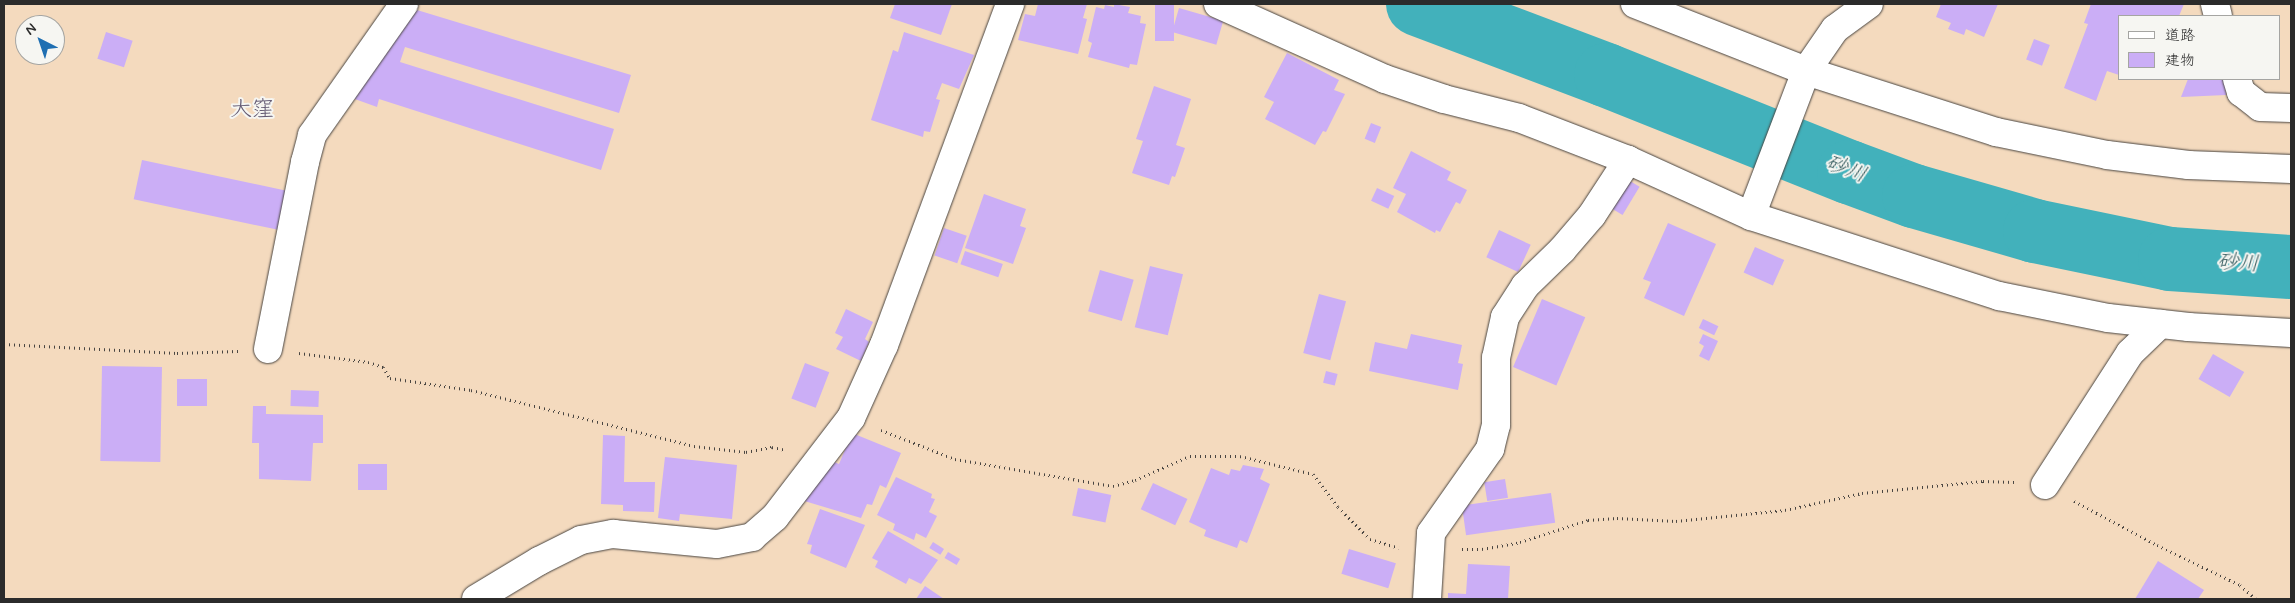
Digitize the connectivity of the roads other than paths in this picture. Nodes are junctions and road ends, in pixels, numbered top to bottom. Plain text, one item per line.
1 (404, 4) edge
2 (1010, 4) edge
3 (1218, 4) edge
4 (1635, 4) edge
5 (1869, 4) edge
6 (2237, 80) edge
7 (1802, 82) junction
8 (2291, 108) edge
9 (1628, 160) junction
10 (2291, 169) edge
11 (1754, 209) junction
12 (2160, 324) junction
13 (2291, 333) edge
14 (268, 349) road end
15 (2045, 485) road end
16 (476, 599) edge
17 (1427, 599) edge

1 - 14 street
2 - 16 street
3 - 9 street
4 - 7 street
5 - 7 street
6 - 8 street
7 - 10 street
7 - 11 street
9 - 11 street
9 - 17 street
11 - 12 street
12 - 13 street
12 - 15 street

